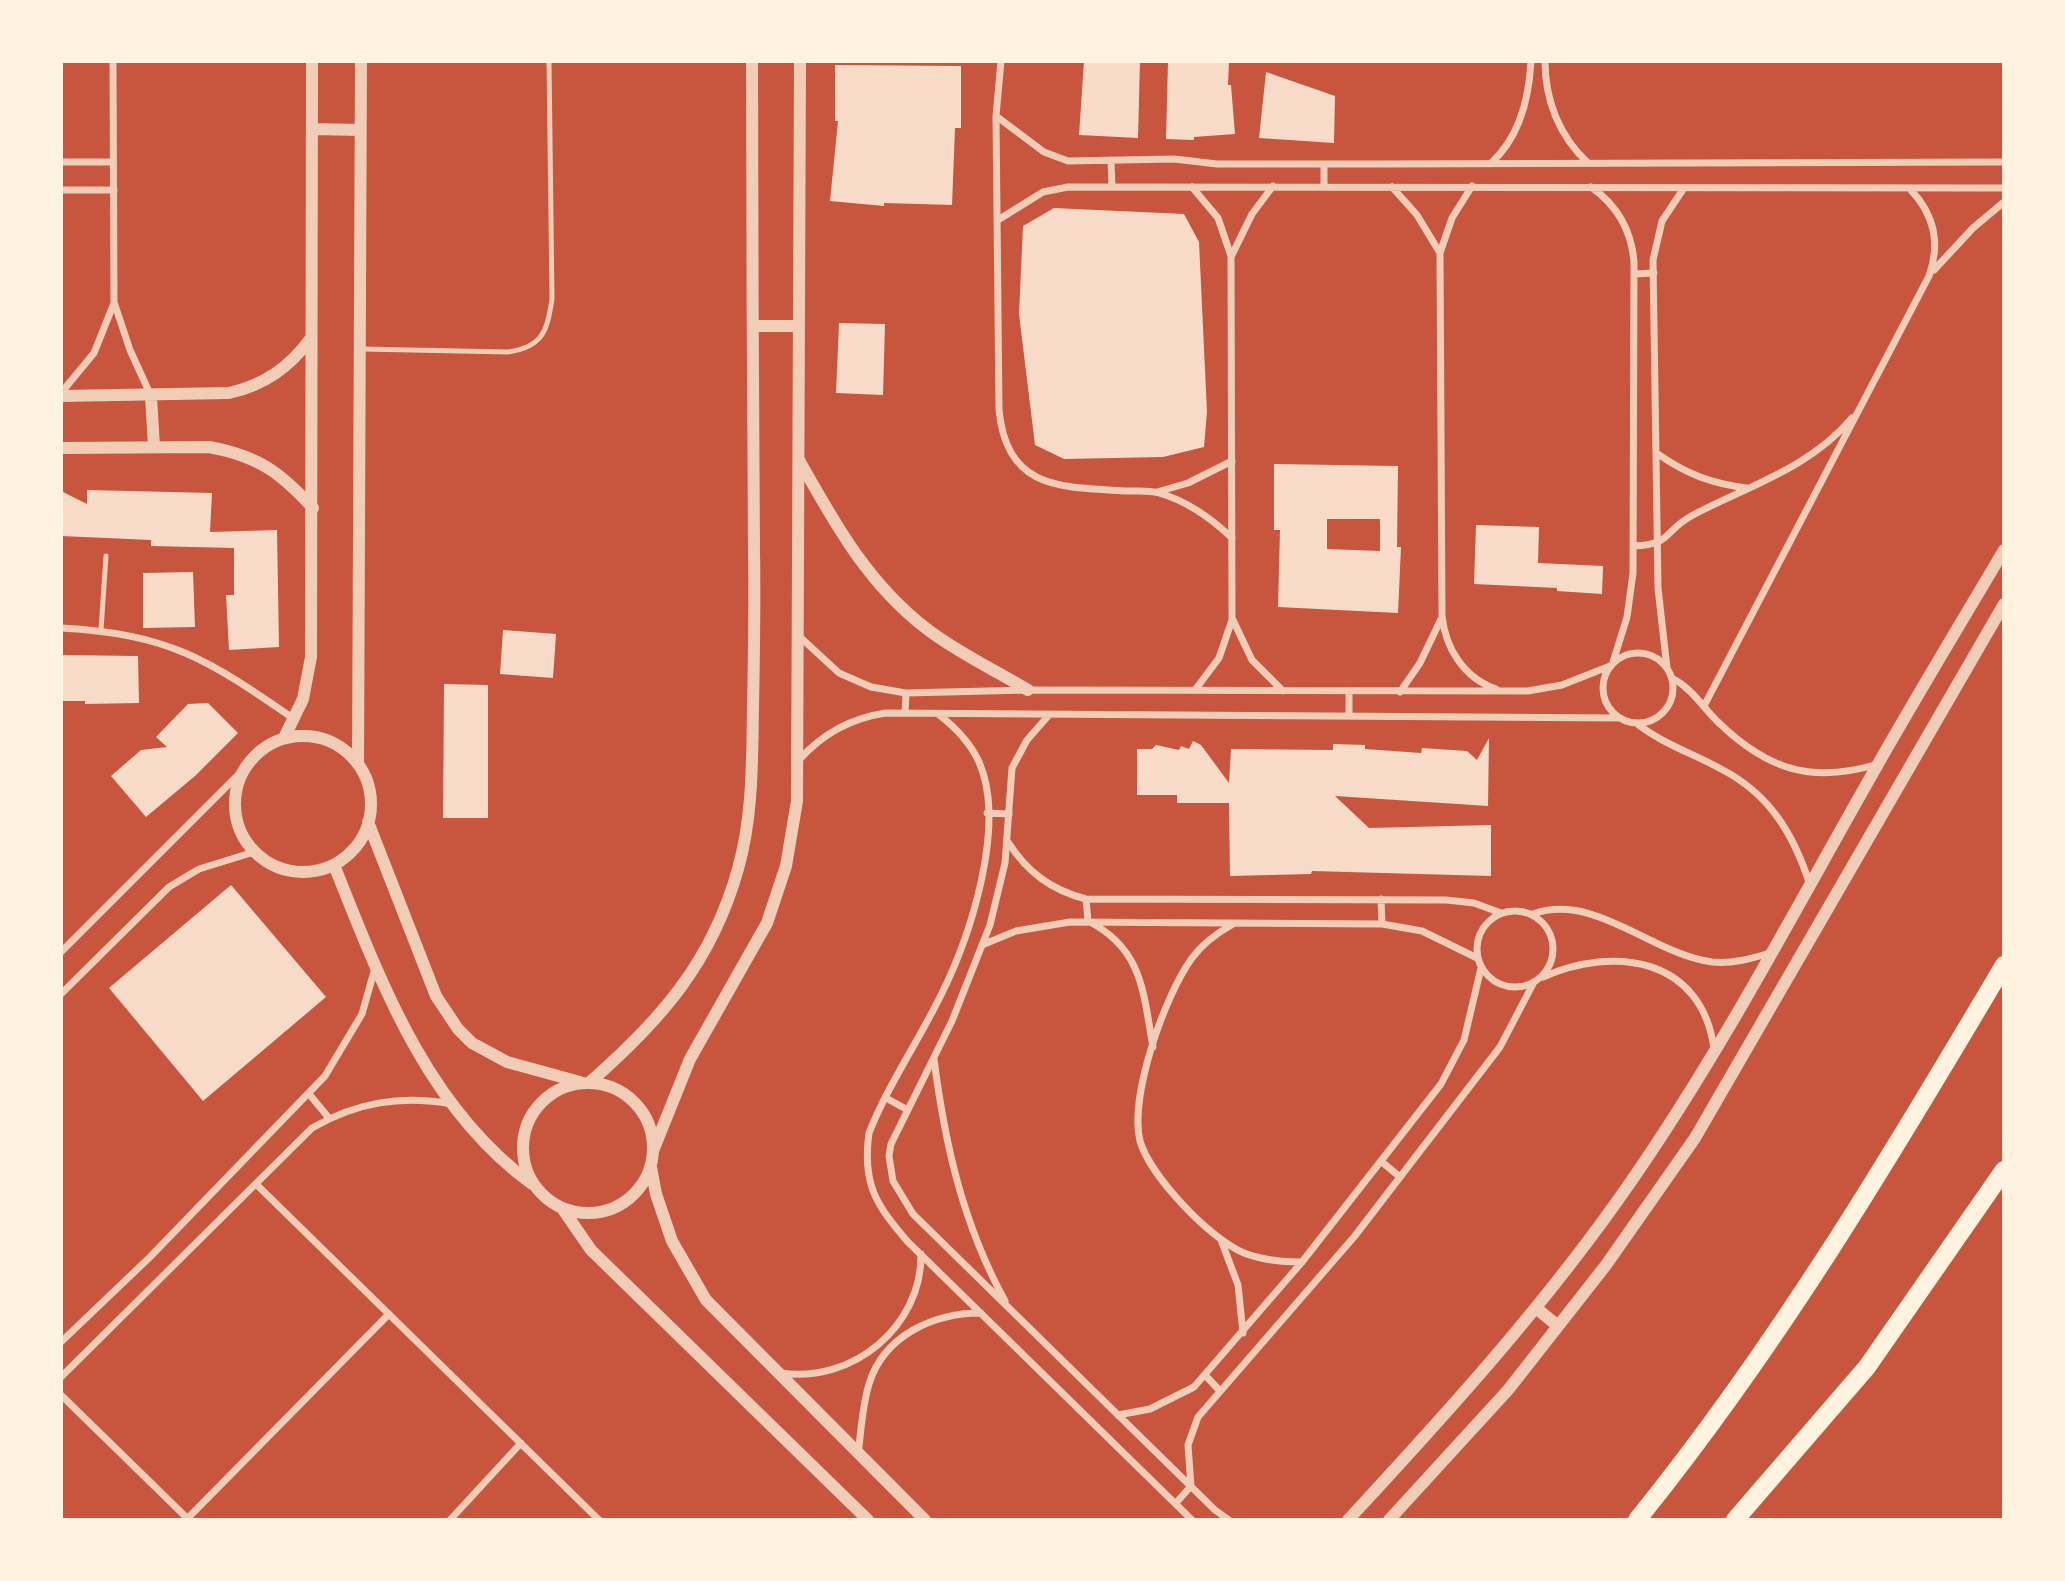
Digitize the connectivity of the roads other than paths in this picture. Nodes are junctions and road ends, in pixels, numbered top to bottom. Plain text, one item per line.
1 (113, 61) edge
2 (312, 61) edge
3 (360, 61) edge
4 (549, 61) edge
5 (752, 61) edge
6 (800, 61) edge
7 (995, 61) edge
8 (1001, 61) edge
9 (1531, 61) edge
10 (1545, 61) edge
11 (998, 71) junction
12 (1530, 71) junction
13 (1545, 72) junction
14 (996, 116) junction
15 (312, 129) junction
16 (360, 130) junction
17 (1111, 160) junction
18 (61, 162) edge
19 (113, 162) junction
20 (2004, 162) edge
21 (1490, 163) junction
22 (1588, 163) junction
23 (1324, 164) junction
24 (1273, 186) junction
25 (1324, 186) junction
26 (1472, 186) junction
27 (1590, 186) junction
28 (1112, 187) junction
29 (1192, 187) junction
30 (1392, 187) junction
31 (1684, 188) junction
32 (2004, 188) edge
33 (1910, 189) junction
34 (61, 190) edge
35 (114, 190) junction
36 (2004, 202) edge
37 (998, 220) junction
38 (1440, 253) junction
39 (1231, 256) junction
40 (1654, 273) junction
41 (1634, 274) junction
42 (1930, 276) junction
43 (114, 302) junction
44 (752, 326) junction
45 (798, 326) junction
46 (311, 338) junction
47 (359, 349) junction
48 (61, 395) edge
49 (151, 396) junction
50 (1861, 406) junction
51 (154, 447) junction
52 (61, 448) edge
53 (1658, 454) junction
54 (798, 458) junction
55 (1232, 461) junction
56 (1748, 488) junction
57 (1156, 492) junction
58 (313, 508) junction
59 (1232, 538) junction
60 (1658, 545) junction
61 (1634, 546) junction
62 (2003, 553) edge
63 (106, 556) dead end
64 (2004, 604) edge
65 (1442, 615) junction
66 (1232, 620) junction
67 (61, 628) edge
68 (101, 630) junction
69 (800, 637) junction
70 (1611, 664) junction
71 (1667, 667) junction
72 (1672, 678) junction
73 (1028, 690) junction
74 (1195, 690) junction
75 (1283, 691) junction
76 (1349, 691) junction
77 (1400, 692) junction
78 (1504, 692) junction
79 (906, 693) junction
80 (1704, 706) junction
81 (905, 713) junction
82 (938, 714) junction
83 (1049, 715) junction
84 (1349, 716) junction
85 (1619, 718) junction
86 (295, 719) junction
87 (1636, 723) junction
88 (284, 738) junction
89 (799, 761) junction
90 (1878, 763) junction
91 (358, 765) junction
92 (244, 769) junction
93 (988, 813) junction
94 (1009, 814) junction
95 (369, 822) junction
96 (1008, 842) junction
97 (254, 852) junction
98 (334, 865) junction
99 (1810, 887) junction
100 (1086, 898) junction
101 (1381, 899) junction
102 (1501, 913) junction
103 (1533, 914) junction
104 (1088, 921) junction
105 (1234, 923) junction
106 (1382, 924) junction
107 (982, 945) junction
108 (61, 952) edge
109 (1774, 952) junction
110 (1478, 958) junction
111 (2004, 965) edge
112 (376, 968) junction
113 (1481, 968) junction
114 (1536, 981) junction
115 (61, 994) edge
116 (1153, 1048) junction
117 (1715, 1055) junction
118 (934, 1059) junction
119 (585, 1082) junction
120 (309, 1094) junction
121 (886, 1098) junction
122 (452, 1104) junction
123 (906, 1109) junction
124 (328, 1118) junction
125 (653, 1151) junction
126 (1382, 1162) junction
127 (650, 1167) junction
128 (2004, 1170) edge
129 (1400, 1177) junction
130 (256, 1184) junction
131 (533, 1184) junction
132 (562, 1209) junction
133 (1220, 1239) junction
134 (921, 1254) junction
135 (1302, 1262) junction
136 (1009, 1307) junction
137 (1536, 1308) junction
138 (981, 1313) junction
139 (389, 1314) junction
140 (1558, 1326) junction
141 (1243, 1333) junction
142 (888, 1336) junction
143 (61, 1342) edge
144 (895, 1343) junction
145 (774, 1371) junction
146 (1206, 1376) junction
147 (61, 1377) edge
148 (1220, 1391) junction
149 (61, 1395) edge
150 (1118, 1415) junction
151 (521, 1443) junction
152 (858, 1456) junction
153 (1191, 1486) junction
154 (1175, 1503) junction
155 (186, 1519) edge
156 (450, 1520) edge
157 (599, 1520) edge
158 (868, 1520) edge
159 (925, 1520) edge
160 (1192, 1520) edge
161 (1229, 1520) edge
162 (1348, 1520) edge
163 (1389, 1520) edge
164 (1637, 1520) edge
165 (1735, 1520) edge

1 - 19 street
2 - 15 street
3 - 16 street
4 - 47 lane
5 - 44 street
6 - 45 street
7 - 11 street
8 - 11 street
9 - 12 street
10 - 13 street
11 - 14 street
12 - 13 street
12 - 21 street
13 - 22 street
14 - 17 street
14 - 37 street
15 - 16 street
15 - 46 street
16 - 47 street
17 - 23 street
17 - 28 street
18 - 19 street
19 - 35 street
20 - 22 street
21 - 22 street
21 - 23 street
23 - 25 street
24 - 25 street
24 - 29 street
24 - 39 street
25 - 30 street
26 - 27 street
26 - 30 street
26 - 38 street
27 - 31 street
27 - 41 street
28 - 29 street
28 - 37 street
29 - 39 street
30 - 38 street
31 - 33 street
31 - 40 street
32 - 33 street
33 - 42 street
34 - 35 street
35 - 43 street
36 - 42 street
37 - 57 street
38 - 65 street
39 - 55 street
40 - 41 street
40 - 53 street
41 - 61 street
42 - 50 street
43 - 48 street
43 - 49 street
44 - 45 street
44 - 119 street
45 - 54 street
46 - 49 street
46 - 58 street
47 - 91 street
48 - 49 street
49 - 51 street
50 - 56 street
50 - 80 street
51 - 52 street
51 - 58 street
53 - 56 street
53 - 60 street
54 - 69 street
54 - 73 street
55 - 57 street
55 - 59 street
56 - 60 street
57 - 59 street
58 - 86 street
59 - 66 street
60 - 61 street
60 - 71 street
61 - 70 street
62 - 90 street
63 - 68 lane
64 - 140 street
65 - 77 street
65 - 78 street
66 - 74 street
66 - 75 street
67 - 68 street
68 - 86 street
69 - 79 street
69 - 89 street
70 - 71 street
70 - 78 street
70 - 85 street
71 - 72 street
72 - 80 street
72 - 87 street
73 - 74 street
73 - 79 street
74 - 75 street
75 - 76 street
76 - 77 street
76 - 84 street
77 - 78 street
79 - 81 street
80 - 90 street
81 - 82 street
81 - 89 street
82 - 83 street
82 - 93 street
83 - 84 street
83 - 94 street
84 - 85 street
85 - 87 street
86 - 88 street
87 - 99 street
88 - 91 street
88 - 92 street
89 - 125 street
90 - 99 street
91 - 95 street
92 - 97 street
92 - 108 street
93 - 94 street
93 - 121 street
94 - 96 street
95 - 98 street
95 - 119 street
96 - 100 street
96 - 107 street
97 - 98 street
97 - 115 street
98 - 112 street
99 - 109 street
100 - 101 street
100 - 104 street
101 - 102 street
101 - 106 street
102 - 103 street
102 - 110 street
103 - 109 street
103 - 114 street
104 - 105 street
104 - 107 street
104 - 116 street
105 - 106 street
105 - 116 street
106 - 110 street
107 - 118 street
109 - 117 street
110 - 113 street
111 - 164 highway
112 - 120 street
112 - 122 street
113 - 114 street
113 - 126 street
114 - 117 street
114 - 129 street
116 - 133 street
117 - 137 street
118 - 123 street
118 - 136 street
119 - 125 street
119 - 131 street
120 - 124 street
120 - 143 street
121 - 123 street
121 - 134 street
122 - 124 street
122 - 131 street
123 - 136 street
124 - 130 street
125 - 127 street
126 - 129 street
126 - 135 street
127 - 132 street
127 - 145 street
128 - 165 highway
129 - 148 street
130 - 139 street
130 - 147 street
131 - 132 street
132 - 158 street
133 - 135 street
133 - 141 street
134 - 138 street
134 - 142 street
135 - 141 street
136 - 150 street
137 - 140 street
137 - 162 street
138 - 144 street
138 - 154 street
139 - 151 street
139 - 155 street
140 - 163 street
141 - 146 street
142 - 144 street
142 - 145 street
144 - 152 street
145 - 152 street
146 - 148 street
146 - 150 street
148 - 153 street
149 - 155 street
150 - 153 street
151 - 156 street
151 - 157 street
152 - 159 street
153 - 154 street
153 - 161 street
154 - 160 street

